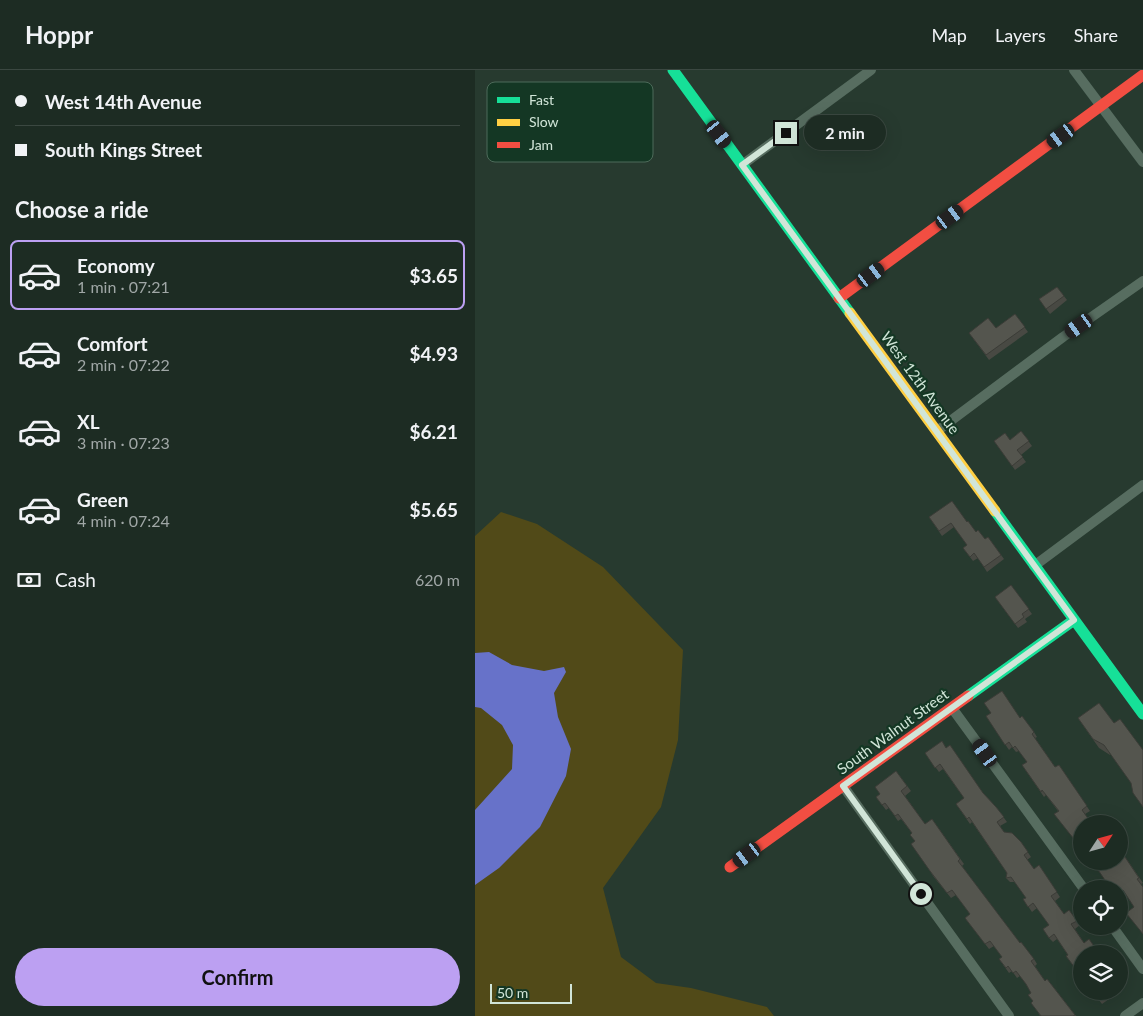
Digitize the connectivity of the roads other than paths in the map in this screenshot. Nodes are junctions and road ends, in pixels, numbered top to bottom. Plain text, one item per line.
1 (673, 70) edge
2 (871, 70) edge
3 (1074, 70) edge
4 (1143, 74) edge
5 (1101, 107) junction
6 (1143, 162) edge
7 (742, 165) junction
8 (1143, 281) edge
9 (839, 298) junction
10 (937, 431) junction
11 (1143, 485) edge
12 (1034, 566) junction
13 (1074, 620) junction
14 (1139, 699) edge
15 (952, 708) junction
16 (1143, 714) edge
17 (843, 786) junction
18 (730, 867) dead end
19 (1077, 880) edge
20 (1118, 935) edge
21 (1143, 969) edge
22 (1143, 1003) edge
23 (1009, 1016) edge
24 (1125, 1016) edge

1 - 7 main road, West 12th Avenue
2 - 7 street
3 - 5 street
4 - 5 main road
5 - 6 street
5 - 9 main road
7 - 9 main road, West 12th Avenue
8 - 10 street
9 - 10 main road, West 12th Avenue
10 - 12 main road, West 12th Avenue
11 - 12 street
12 - 13 main road, West 12th Avenue
13 - 14 main road, West 12th Avenue
13 - 15 main road, South Walnut Street
14 - 16 main road, West 12th Avenue
15 - 17 main road, South Walnut Street
15 - 19 street
17 - 18 main road, South Walnut Street
17 - 23 street
20 - 21 street
22 - 24 street

